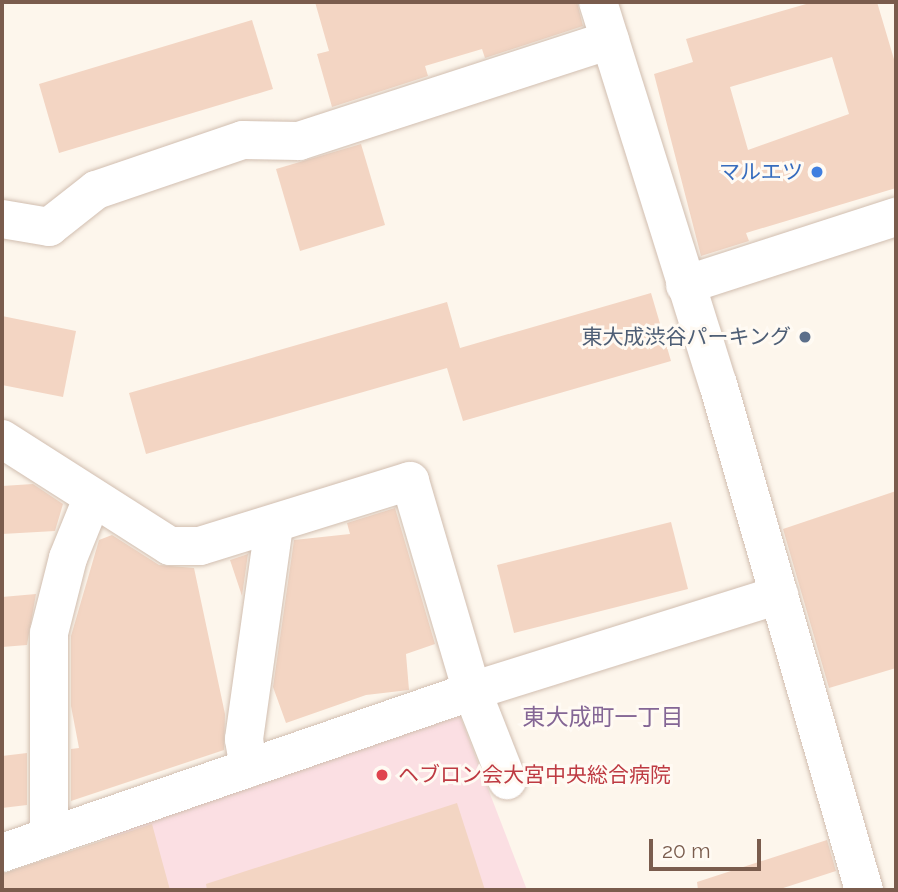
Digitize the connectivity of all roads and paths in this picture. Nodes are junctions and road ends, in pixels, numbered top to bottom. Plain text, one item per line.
1 (598, 2) edge
2 (610, 40) junction
3 (896, 217) edge
4 (2, 219) edge
5 (685, 285) junction
6 (2, 439) edge
7 (92, 499) junction
8 (274, 525) junction
9 (779, 595) junction
10 (472, 691) junction
11 (249, 768) junction
12 (507, 780) dead end
13 (49, 837) junction
14 (2, 853) edge
15 (864, 890) edge

1 - 2 street
2 - 4 street
2 - 5 street
3 - 5 street
5 - 9 street
6 - 7 street
7 - 8 street
7 - 13 street
8 - 10 street
8 - 11 street
9 - 10 street
9 - 15 street
10 - 11 street
10 - 12 street
11 - 13 street
13 - 14 street

